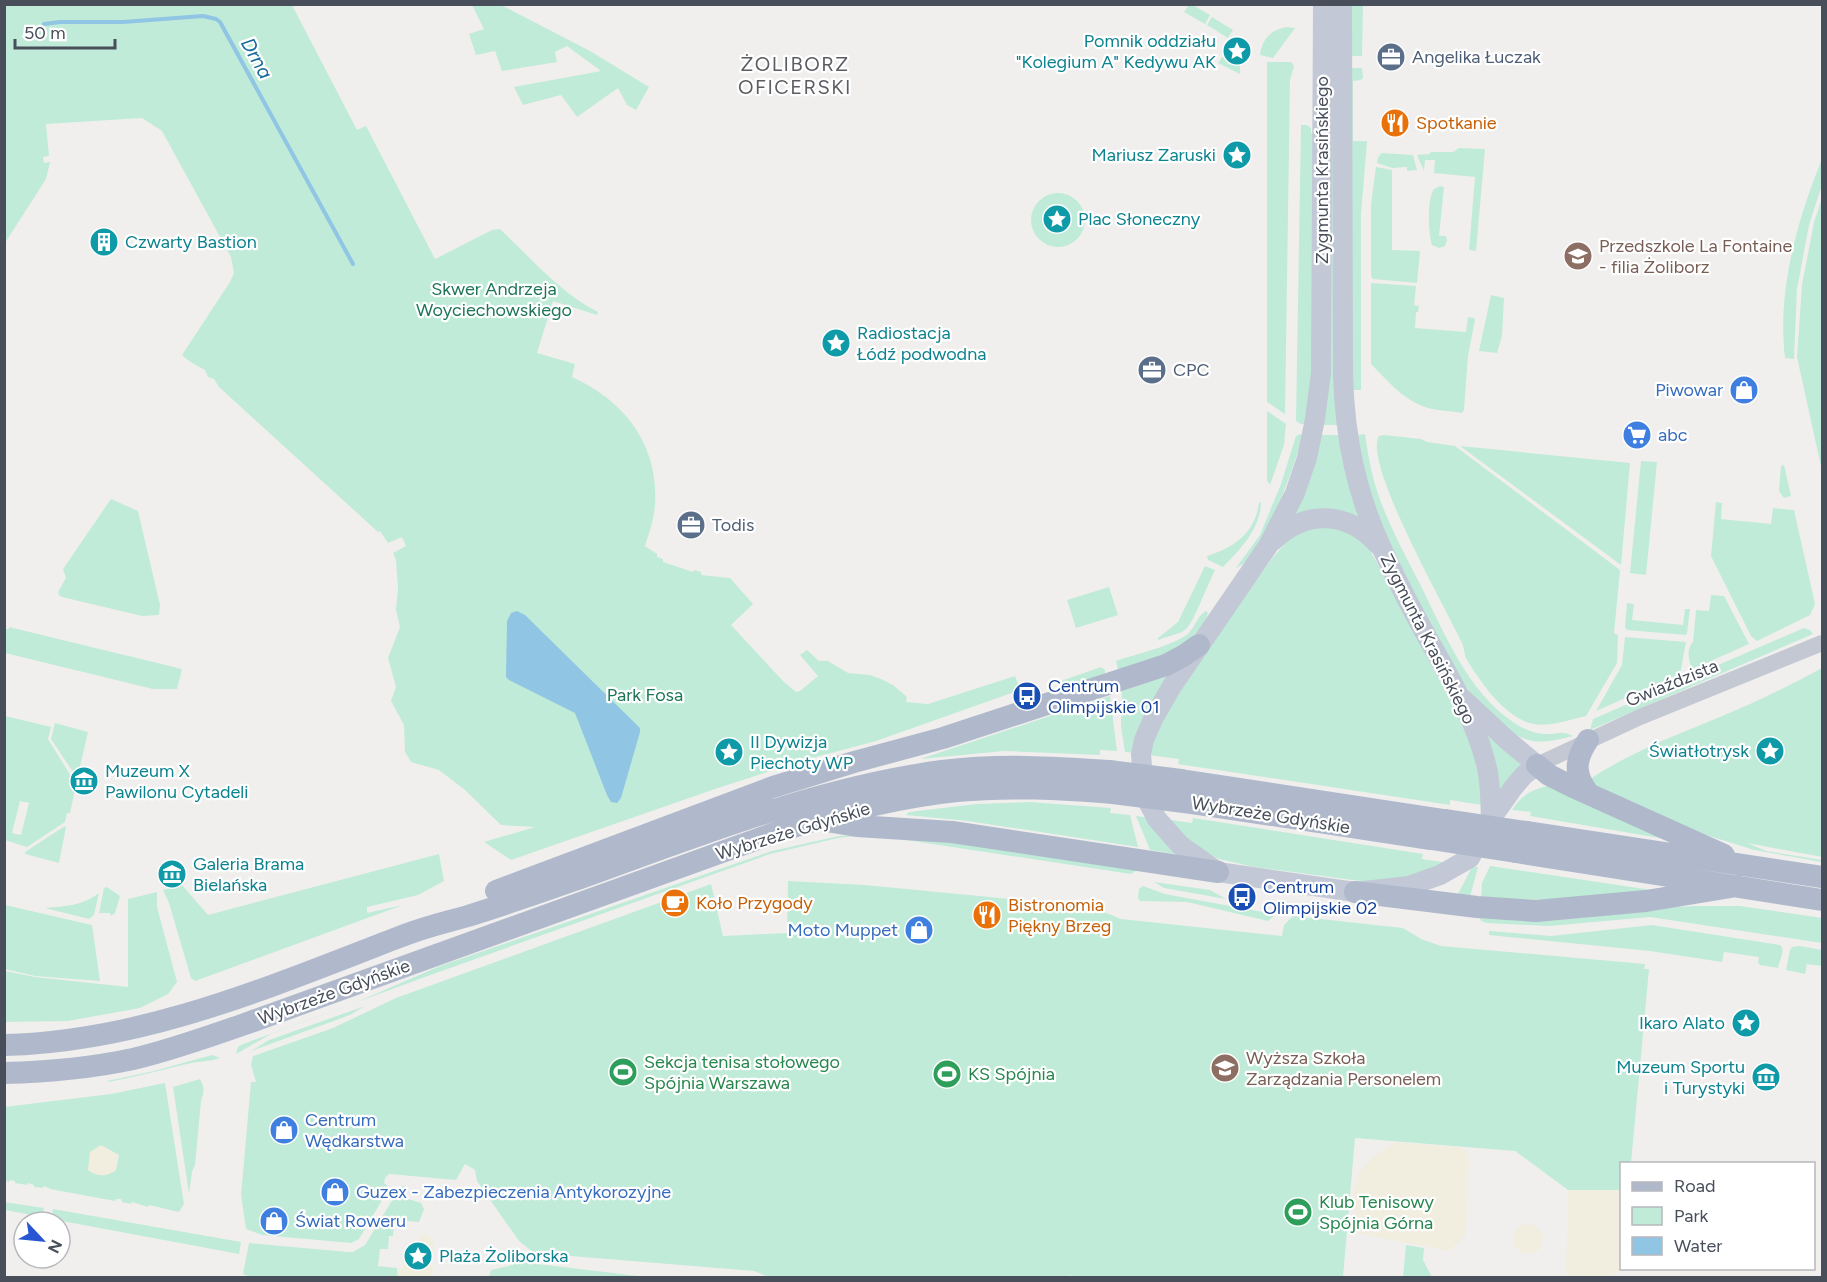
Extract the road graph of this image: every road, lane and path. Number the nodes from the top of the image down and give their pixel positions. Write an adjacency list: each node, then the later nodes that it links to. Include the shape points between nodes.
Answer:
1 (1333, 11): 2 (main road, Zygmunta Krasińskiego, via 1321,373 1306,458 1295,493); 3 (main road, Zygmunta Krasińskiego, via 1344,403 1352,465)
2 (1268, 546): 3 (main road, via 1302,522 1330,518 1347,522 1365,533); 5 (main road, Zygmunta Krasińskiego)
3 (1383, 552): 6 (main road, Zygmunta Krasińskiego)
4 (1822, 643): 7 (street, Gwiaździsta)
5 (1198, 645): 15 (main road, Zygmunta Krasińskiego, via 1153,719 1144,740 1141,764 1145,791 1157,819 1180,845); 20 (main road, via 1166,665 917,746 773,787 500,890 461,906)
6 (1462, 698): 8 (main road); 11 (main road, Zygmunta Krasińskiego, via 1486,761)
7 (1588, 740): 8 (street, Gwiaździsta); 10 (main road, via 1577,768)
8 (1538, 765): 10 (main road, via 1549,775); 11 (main road, via 1512,788)
9 (1111, 782): 12 (main road, Wybrzeże Gdyńskie, via 957,791); 13 (main road, Wybrzeże Gdyńskie, bridge, via 1192,803 1431,840); 13 (main road, Wybrzeże Gdyńskie, bridge, via 1181,780 1444,820); 20 (main road, Wybrzeże Gdyńskie, via 1054,768 989,768 943,771 868,784 765,813 468,916)
10 (1589, 794): 14 (main road)
11 (1491, 819): 18 (main road, Zygmunta Krasińskiego, via 1470,858 1440,875 1409,886)
12 (812, 821): 15 (main road, via 952,832); 22 (main road, Wybrzeże Gdyńskie, via 183,1045 110,1063)
13 (1521, 842): 14 (main road, Wybrzeże Gdyńskie); 17 (main road, Wybrzeże Gdyńskie)
14 (1750, 867): 16 (main road, Wybrzeże Gdyńskie)
15 (1218, 872): 18 (main road, Zygmunta Krasińskiego)
16 (1822, 877)
17 (1737, 886): 18 (main road, via 1646,901 1536,911); 19 (main road, Wybrzeże Gdyńskie)
18 (1355, 892)
19 (1822, 900)
20 (428, 926): 21 (main road, Wybrzeże Gdyńskie, via 170,1020 69,1041)
21 (4, 1045)
22 (4, 1073)

